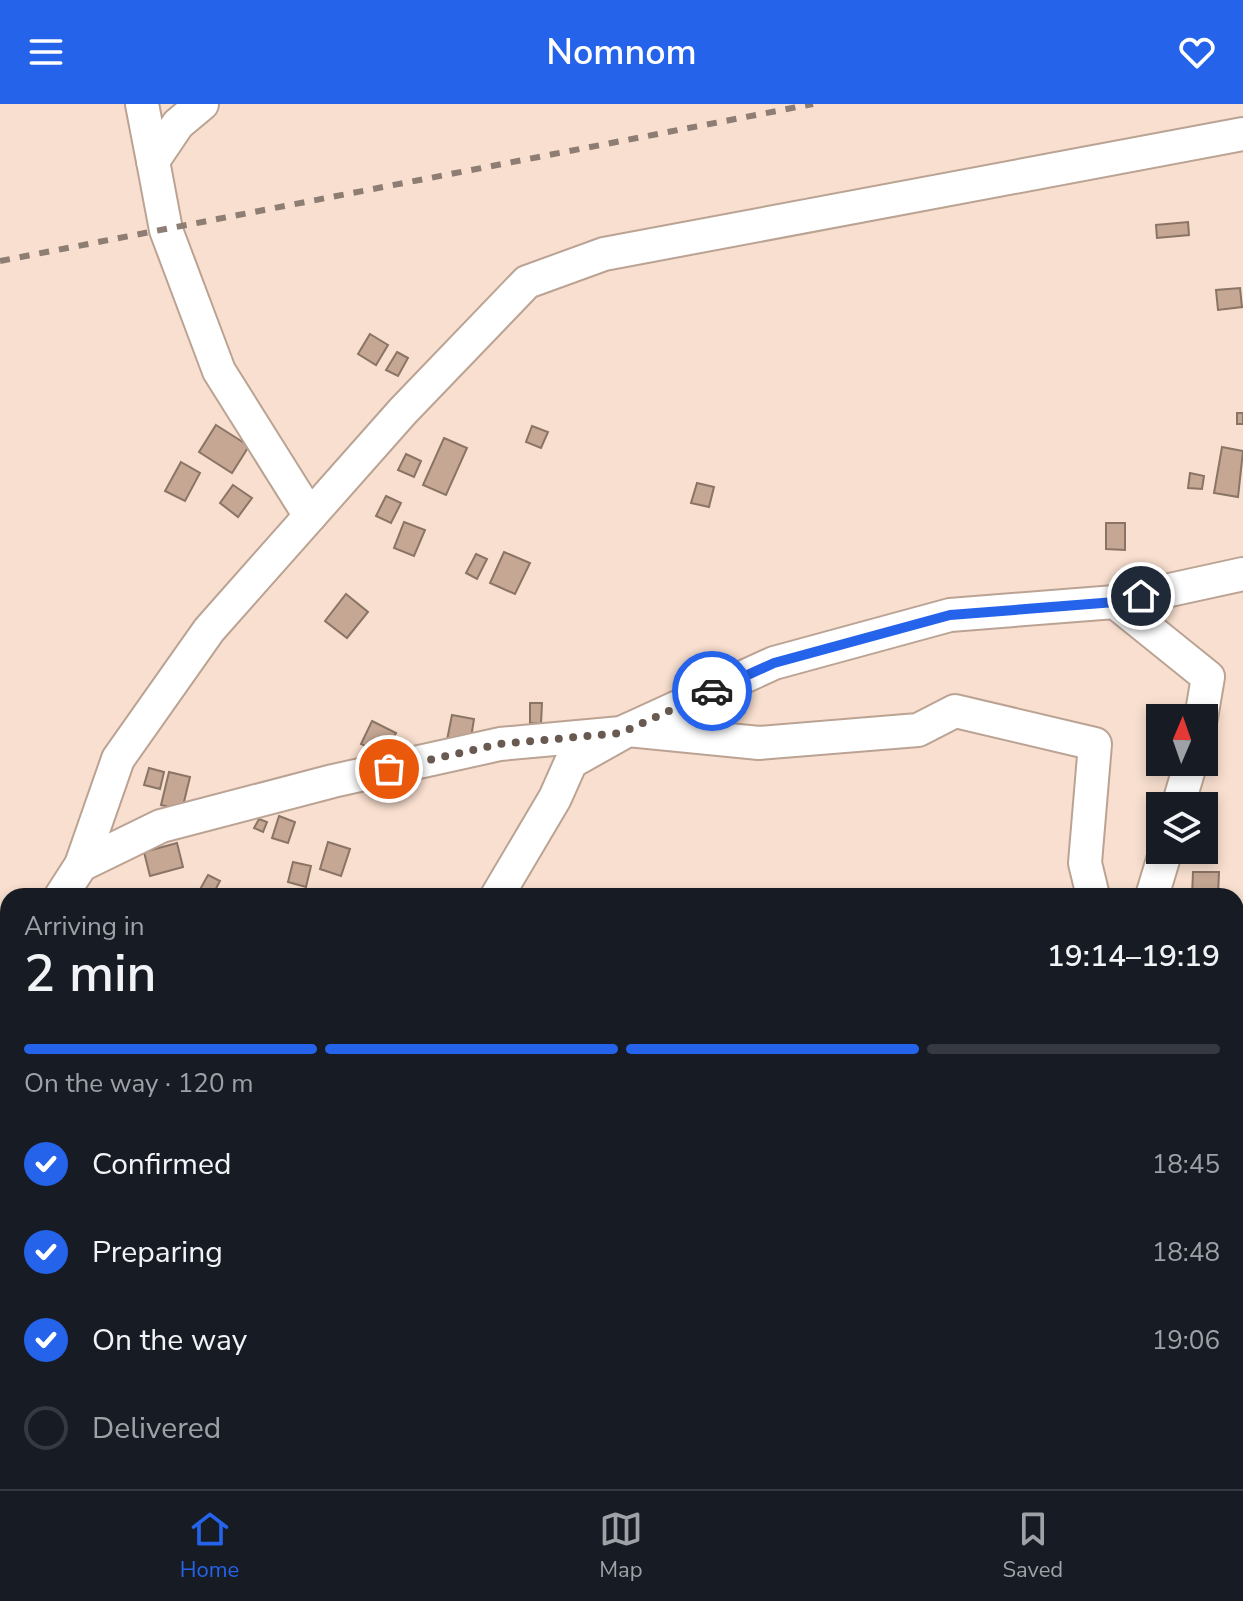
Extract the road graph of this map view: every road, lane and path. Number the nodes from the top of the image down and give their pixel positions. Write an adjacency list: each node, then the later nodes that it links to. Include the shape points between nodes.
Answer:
1 (142, 104): 4 (street)
2 (202, 104): 4 (street, via 178,124)
3 (1243, 134): 5 (street, via 604,254 527,282)
4 (153, 161): 5 (street, via 166,230 219,371)
5 (310, 516): 11 (street, via 209,630 118,759)
6 (1243, 574): 7 (street)
7 (1115, 602): 8 (street, via 1208,677); 9 (street, via 950,615 774,663)
8 (1203, 704)
9 (628, 730): 11 (street, via 500,744 333,781 161,826); 13 (street, via 571,762); 14 (street, via 759,743 918,730 955,711 1095,744 1085,863)
10 (1162, 864): 15 (street)
11 (81, 865): 12 (street)
12 (66, 888)
13 (502, 888)
14 (1091, 888)
15 (1154, 888)

